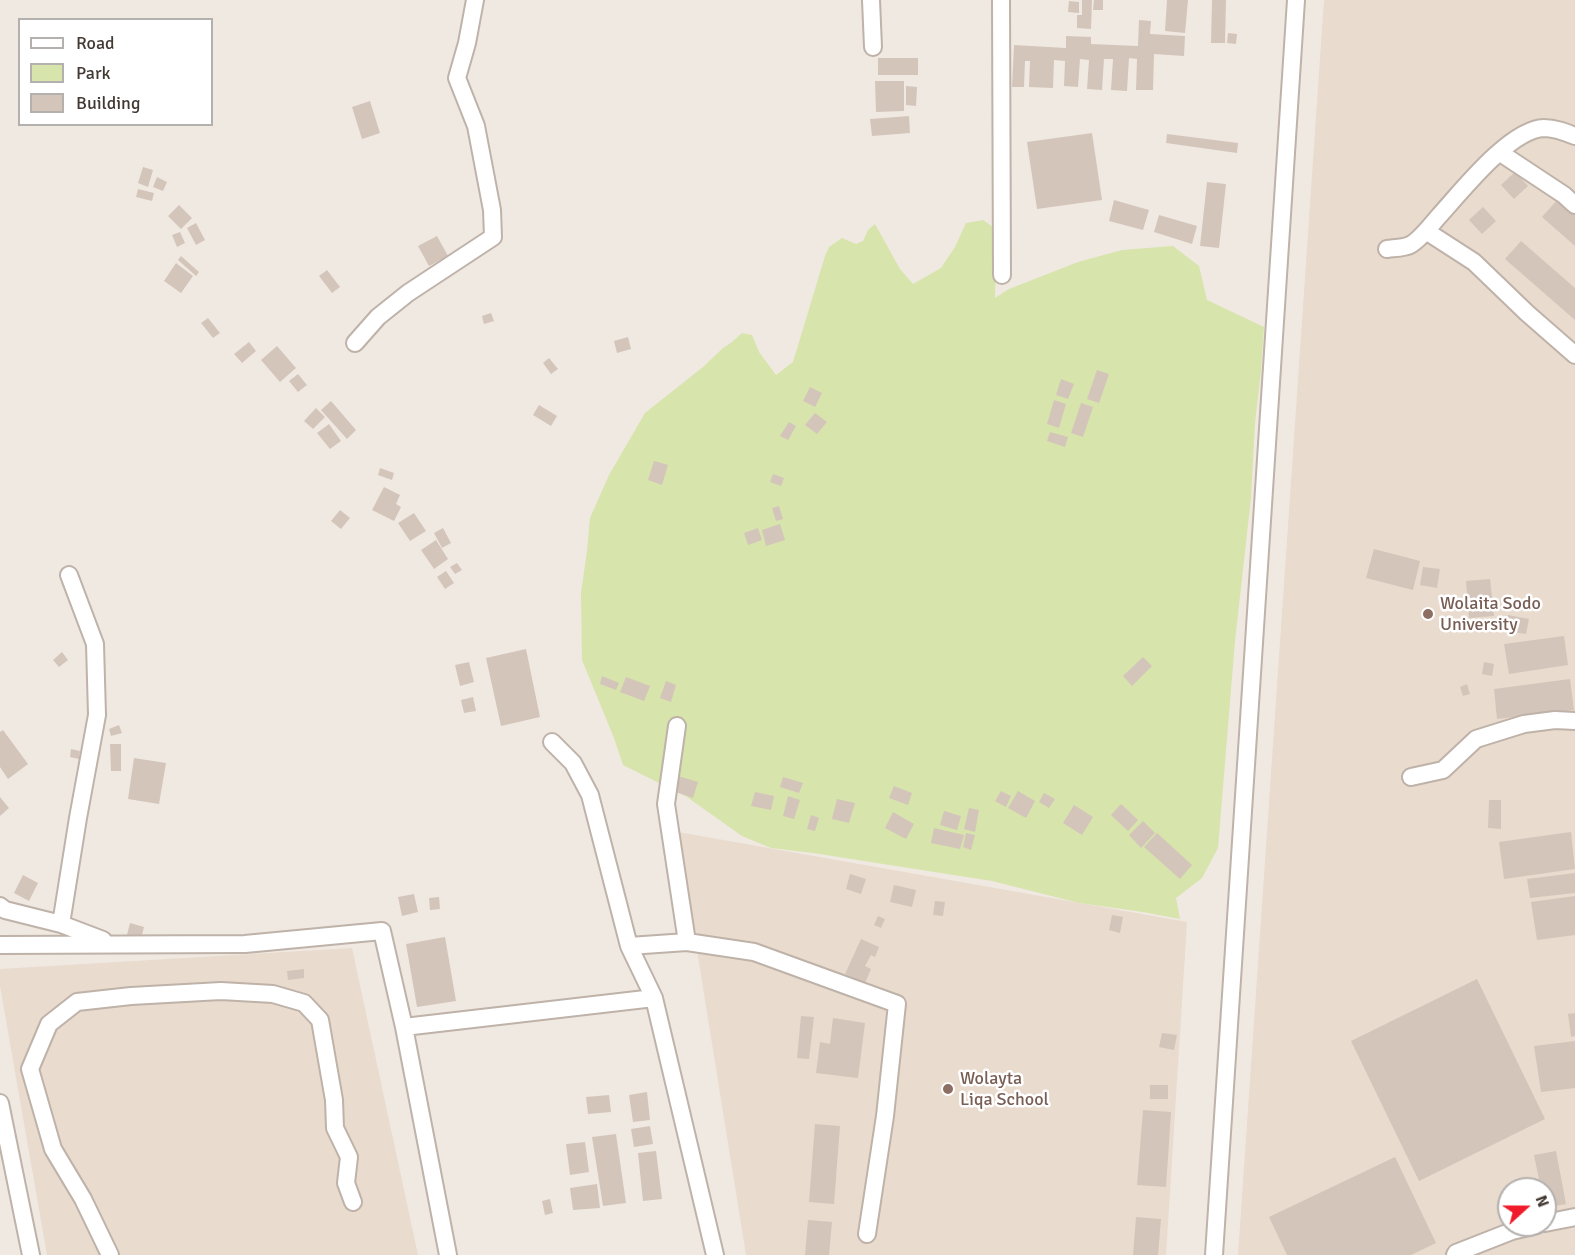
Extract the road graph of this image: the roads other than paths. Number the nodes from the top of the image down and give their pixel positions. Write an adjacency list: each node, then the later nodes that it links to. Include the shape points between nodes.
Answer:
1 (475, 0): 12 (street, via 457,78 476,126 494,237 408,293 378,317)
2 (871, 0): 5 (street)
3 (1001, 0): 11 (street)
4 (1296, 0): 37 (street)
5 (873, 47)
6 (1575, 136): 7 (street, via 1542,128 1528,132)
7 (1499, 152): 8 (street); 9 (street)
8 (1575, 205)
9 (1426, 231): 10 (street, via 1410,246); 13 (street, via 1474,262)
10 (1387, 249)
11 (1002, 276)
12 (355, 343)
13 (1575, 355)
14 (69, 575): 20 (street, via 95,644 97,715)
15 (1575, 721): 18 (street, via 1524,724 1476,739 1443,770)
16 (677, 726): 21 (street, via 666,804)
17 (552, 742): 24 (street, via 573,763 590,795)
18 (1411, 777)
19 (0, 906): 20 (street)
20 (62, 924): 22 (street)
21 (687, 942): 24 (street); 31 (street, via 754,952 897,1004)
22 (115, 944): 23 (street); 26 (street, via 245,944 382,931)
23 (0, 945)
24 (629, 946): 25 (street)
25 (654, 998): 26 (street); 36 (street)
26 (404, 1027): 35 (street)
27 (0, 1103): 33 (street)
28 (353, 1202): 34 (street, via 346,1183 349,1157 335,1128 320,1020 304,1003 273,994 221,992 77,1002 49,1024 30,1069 53,1149)
29 (1575, 1217): 30 (street)
30 (1557, 1221)
31 (867, 1234)
32 (1497, 1237): 38 (street)
33 (31, 1255)
34 (110, 1255)
35 (448, 1255)
36 (714, 1255)
37 (1214, 1255)
38 (1455, 1255)

